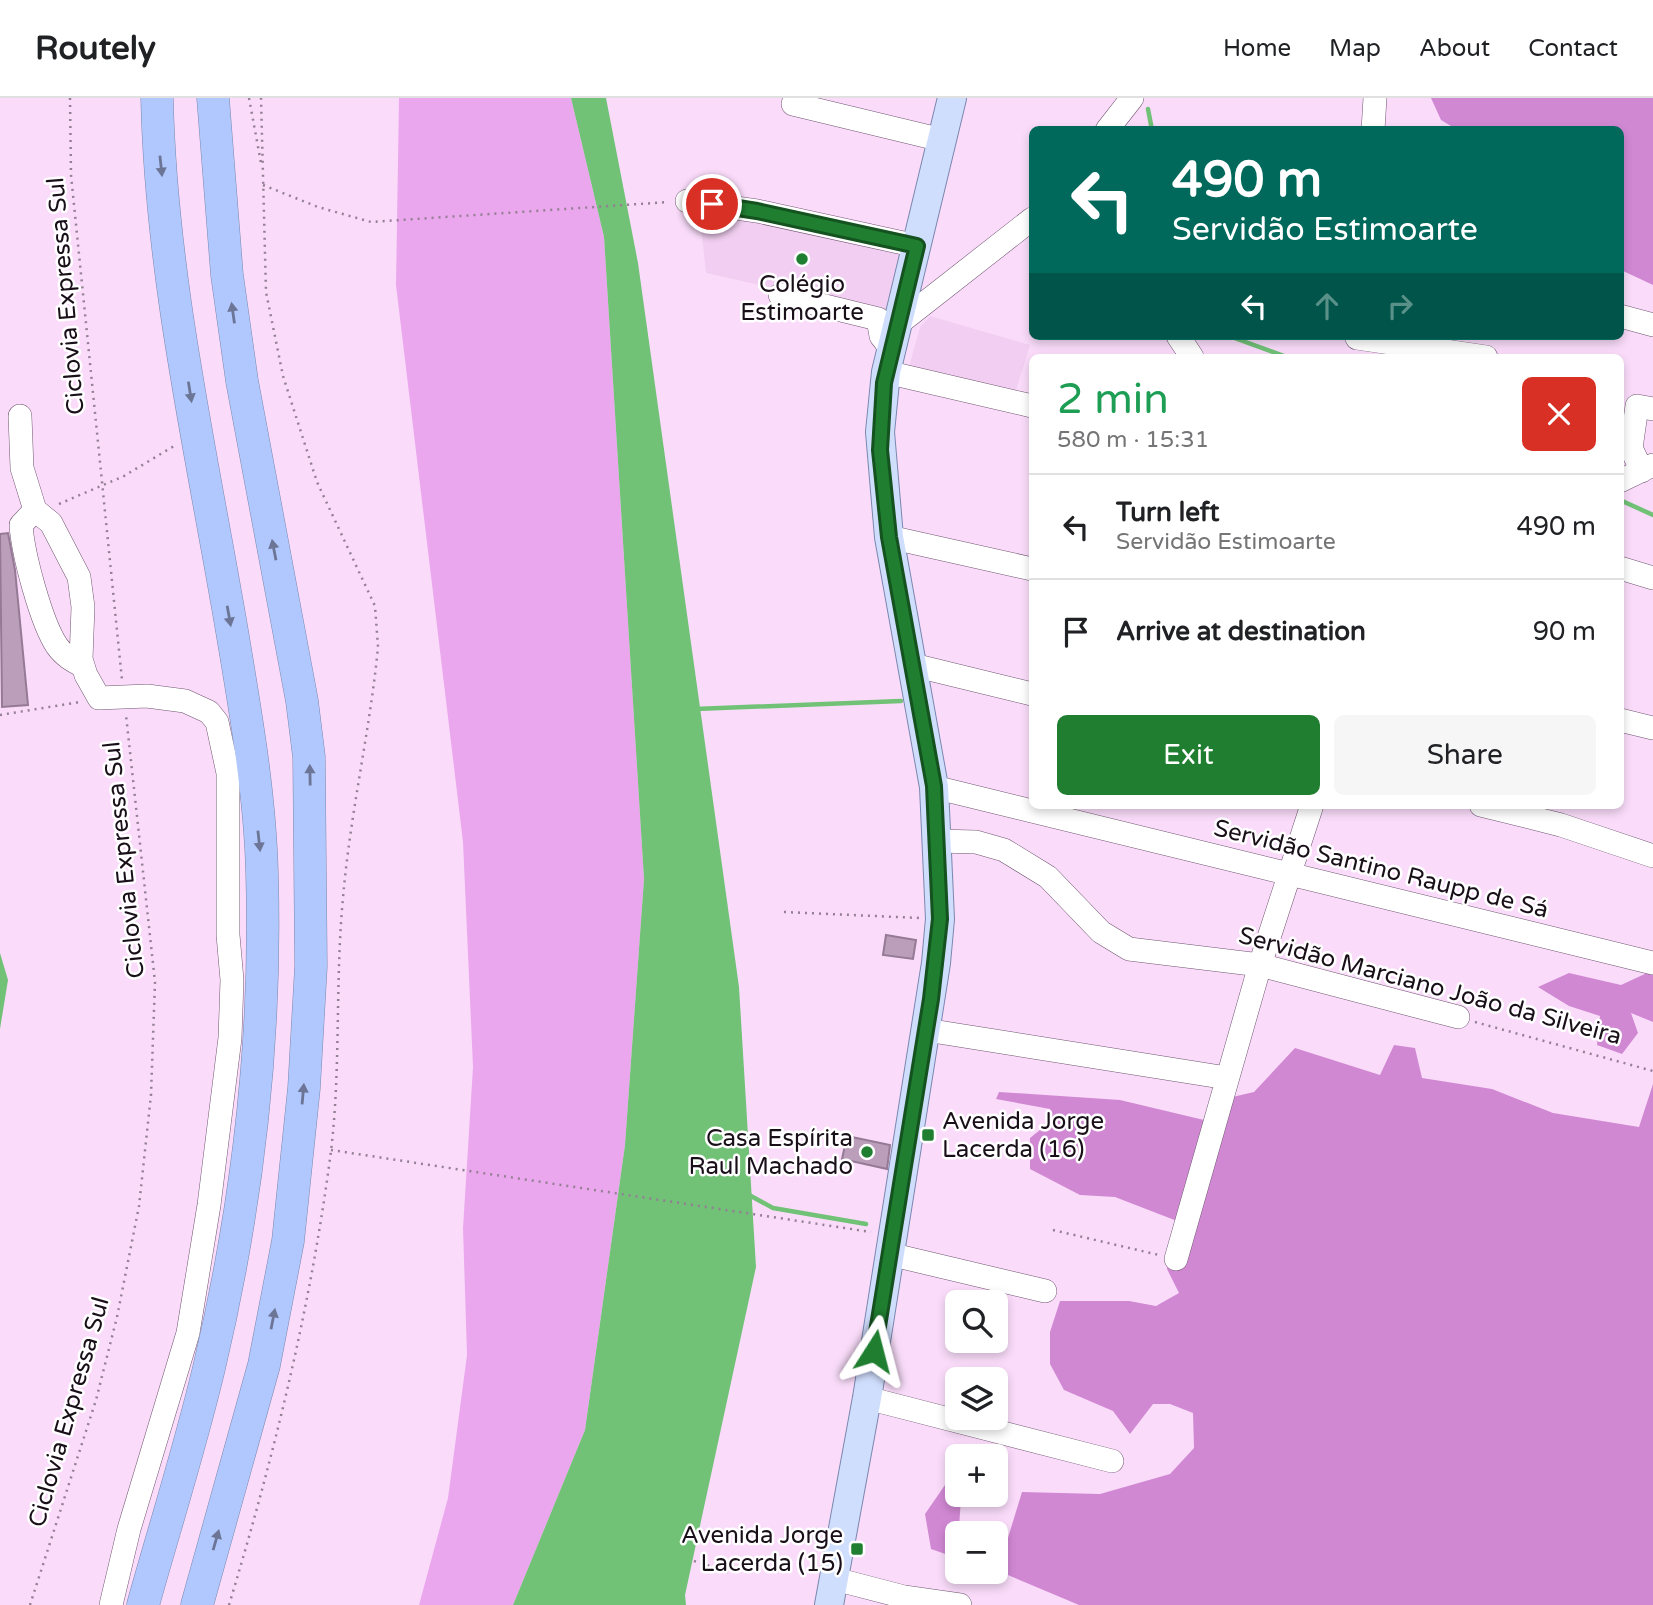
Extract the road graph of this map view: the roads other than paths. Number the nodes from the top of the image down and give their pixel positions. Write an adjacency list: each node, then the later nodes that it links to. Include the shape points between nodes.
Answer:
1 (157, 98): 52 (highway, one-way to 52, via 174,286 252,770 262,871 261,1006 236,1232 209,1368)
2 (213, 98): 53 (highway, one-way to 2, via 264,1365 288,1241 311,965 309,757 227,275)
3 (952, 98): 9 (main road)
4 (1132, 98): 7 (street)
5 (1375, 98): 8 (street)
6 (793, 104): 9 (street)
7 (1110, 126)
8 (1373, 126)
9 (942, 140): 12 (main road)
10 (687, 201): 12 (street, via 757,211)
11 (1027, 233): 17 (street)
12 (917, 246): 17 (main road)
13 (780, 295): 17 (street, via 878,319 881,336)
14 (1624, 317): 15 (street)
15 (1653, 325)
16 (1357, 344): 18 (street)
17 (892, 349): 19 (street); 25 (main road, via 880,432)
18 (1456, 354)
19 (1029, 405)
20 (1653, 409): 22 (street, via 1637,406 1631,448)
21 (20, 416): 24 (street, via 22,468)
22 (1648, 468): 23 (street)
23 (1624, 479)
24 (35, 510): 30 (street, via 51,523 79,577); 30 (street, via 21,525 34,586 56,645 67,658)
25 (889, 537): 26 (street); 29 (main road)
26 (1029, 568)
27 (1624, 569): 28 (street)
28 (1653, 578)
29 (913, 665): 31 (street); 34 (main road)
30 (83, 666): 51 (street, via 99,698 186,701 209,712 217,722 228,773 233,1012 209,1205 188,1333)
31 (1029, 693)
32 (1624, 721): 33 (street)
33 (1653, 728)
34 (934, 786): 37 (main road); 39 (street, Servidão Santino Raupp de Sá)
35 (1311, 809): 39 (street)
36 (1497, 809): 38 (street)
37 (937, 841): 41 (street, Servidão Marciano João da Silveira, via 976,842 1003,850 1048,877 1101,932 1129,949); 43 (main road, via 940,919)
38 (1653, 856)
39 (1289, 874): 40 (street, Servidão Santino Raupp de Sá); 41 (street)
40 (1653, 963)
41 (1260, 965): 42 (street, Servidão Marciano João da Silveira); 44 (street)
42 (1458, 1017)
43 (926, 1030): 44 (street); 45 (main road)
44 (1227, 1078): 46 (street)
45 (890, 1245): 47 (street); 48 (main road)
46 (1176, 1259)
47 (1045, 1291)
48 (866, 1398): 49 (street); 50 (main road)
49 (1111, 1461)
50 (832, 1592): 54 (street)
51 (111, 1605)
52 (143, 1605)
53 (197, 1605)
54 (960, 1605)

